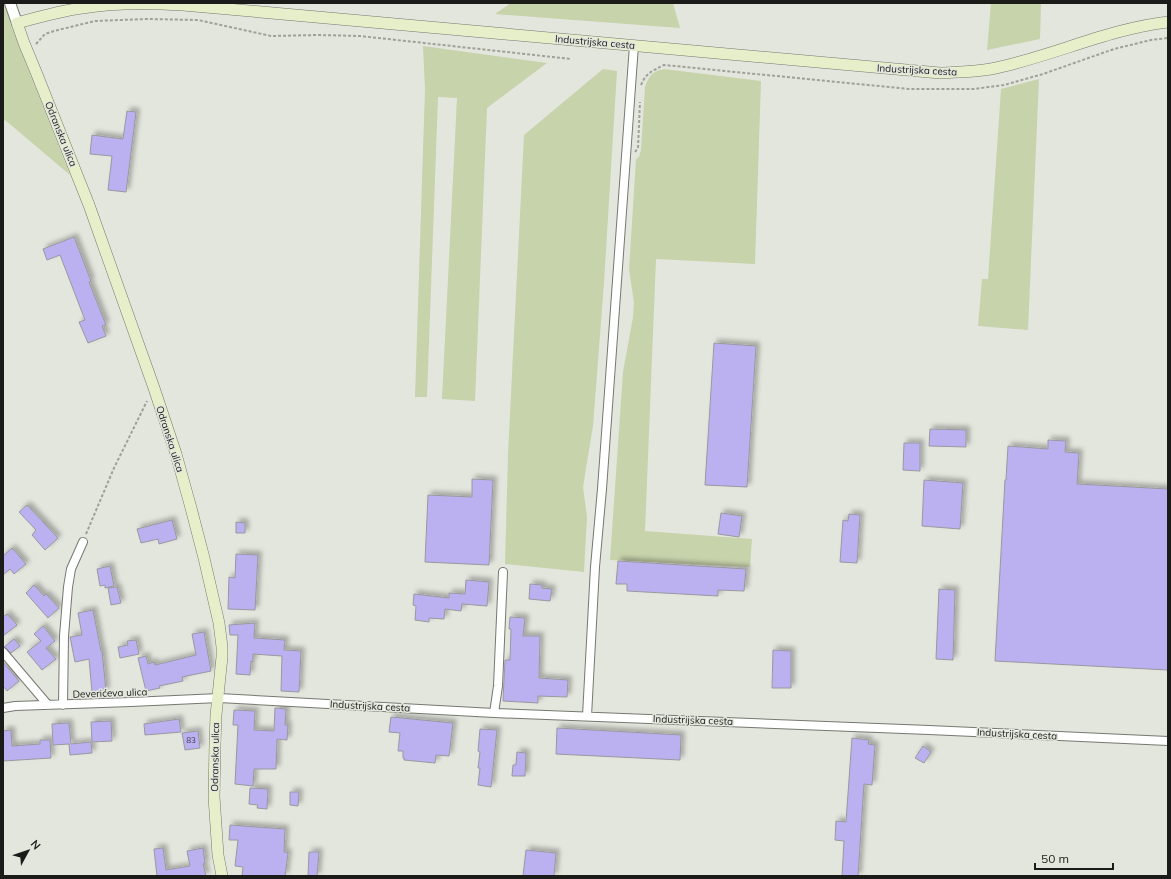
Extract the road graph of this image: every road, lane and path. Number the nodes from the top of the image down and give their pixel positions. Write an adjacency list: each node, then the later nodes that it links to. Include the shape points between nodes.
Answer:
1 (10, 3): 3 (street)
2 (1168, 22): 5 (main road, Industrijska cesta, via 1122,30 1005,66 957,72 920,72)
3 (17, 23): 5 (main road, Industrijska cesta, via 84,8 157,3); 6 (main road, Odranska ulica)
4 (1168, 38): 8 (path, via 1114,49 1010,83 974,89 908,89 664,65 651,71)
5 (634, 45): 10 (street)
6 (27, 50): 7 (path, via 44,34 54,31 96,21 147,19 198,20 271,36 360,36); 11 (main road, Odranska ulica, via 89,205)
7 (571, 59)
8 (641, 86)
9 (640, 101): 10 (path, via 638,148 636,152)
10 (626, 153): 20 (street)
11 (154, 388): 12 (path, via 114,468); 15 (main road, Odranska ulica, via 191,508 218,624 222,657)
12 (83, 542): 17 (street, via 68,587)
13 (503, 572): 19 (street, via 498,686)
14 (3, 652): 16 (street)
15 (219, 698): 17 (street, Deverićeva ulica); 19 (street, Industrijska cesta); 22 (main road, Odranska ulica, via 216,715 214,797)
16 (48, 705): 17 (street, Deverićeva ulica); 18 (street, Deverićeva ulica)
17 (63, 705)
18 (3, 708)
19 (494, 713): 20 (street, Industrijska cesta)
20 (587, 716): 21 (street, Industrijska cesta)
21 (1168, 741)
22 (222, 876)

